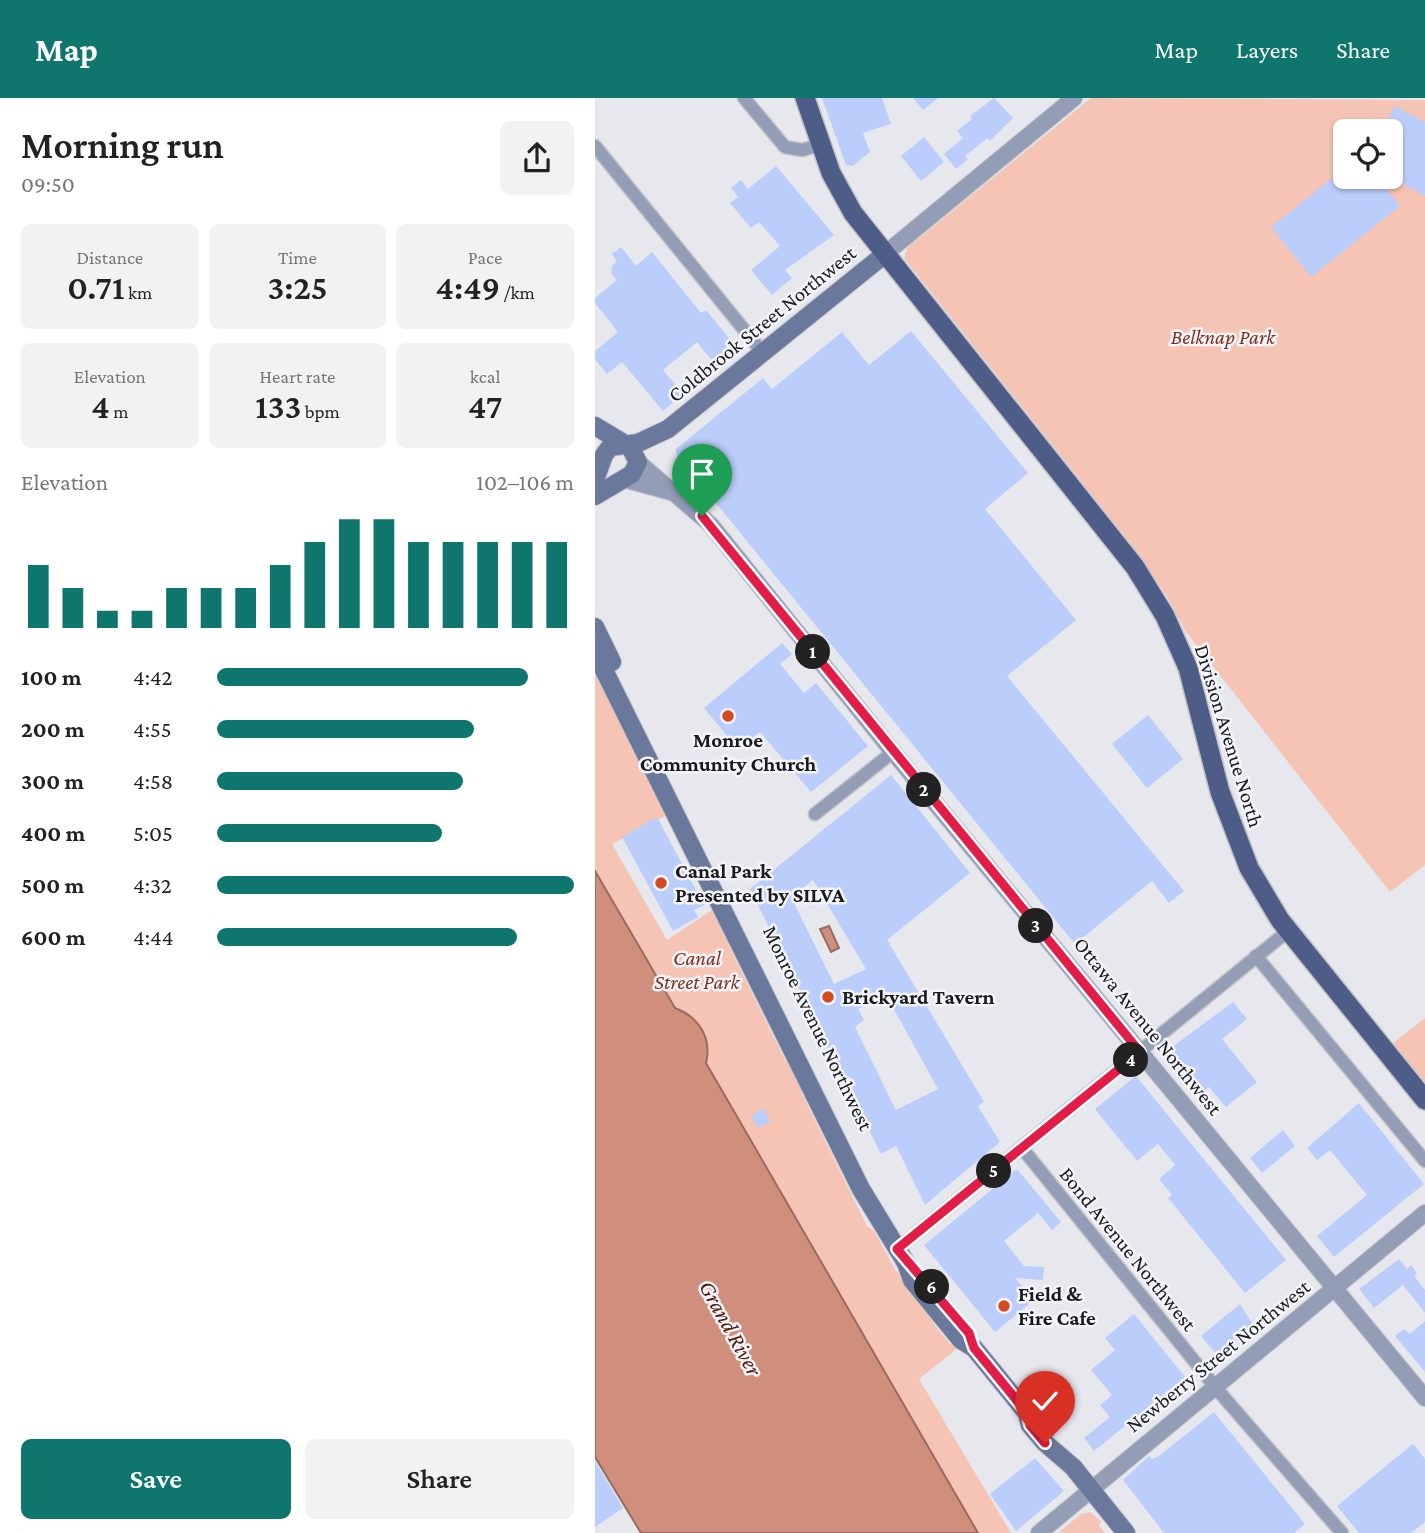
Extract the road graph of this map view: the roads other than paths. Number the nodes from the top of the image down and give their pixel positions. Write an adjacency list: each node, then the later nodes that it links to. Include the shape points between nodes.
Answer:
1 (744, 98): 4 (street, via 785,147 798,150)
2 (805, 98): 4 (main road, Division Avenue North)
3 (1074, 98): 6 (street)
4 (820, 145): 6 (main road, Division Avenue North, via 841,193)
5 (595, 146): 7 (street)
6 (885, 254): 7 (main road, Coldbrook Street Northwest); 22 (main road, Division Avenue North, via 1135,567 1157,601 1194,683 1231,828 1249,868)
7 (763, 353): 9 (main road, Coldbrook Street Northwest)
8 (595, 426): 11 (main road)
9 (669, 429): 11 (main road, Coldbrook Street Northwest); 13 (main road, Coldbrook Street Northwest)
10 (595, 443): 12 (main road)
11 (624, 444): 12 (main road, Coldbrook Street Northwest, via 610,447); 13 (main road)
12 (602, 460): 14 (main road, Ottawa Avenue Northwest, via 608,475); 15 (main road)
13 (638, 462): 14 (main road); 16 (street, Ottawa Avenue Northwest)
14 (623, 479): 16 (street, Ottawa Avenue Northwest); 17 (main road)
15 (595, 480)
16 (671, 492): 20 (street, Ottawa Avenue Northwest, via 711,525)
17 (595, 496)
18 (595, 627): 26 (main road, Monroe Avenue Northwest)
19 (595, 652): 26 (main road, Monroe Avenue Northwest)
20 (893, 752): 21 (street); 24 (street, Ottawa Avenue Northwest)
21 (815, 814)
22 (1288, 931): 23 (street); 25 (main road, Division Avenue North)
23 (1257, 956): 24 (street); 28 (street)
24 (1140, 1052): 27 (street); 31 (street, Ottawa Avenue Northwest)
25 (1425, 1100)
26 (840, 1136): 30 (main road, Monroe Avenue Northwest, via 864,1195)
27 (1022, 1148): 30 (street); 32 (street, Bond Avenue Northwest)
28 (1425, 1161)
29 (1425, 1213): 31 (street, Newberry Street Northwest)
30 (902, 1256): 34 (main road, Monroe Avenue Northwest, via 912,1280 961,1340 974,1348 1027,1413 1030,1425 1045,1443)
31 (1334, 1289): 32 (street, Newberry Street Northwest); 33 (street, Ottawa Avenue Northwest)
32 (1214, 1386): 34 (street, Newberry Street Northwest); 37 (street, Bond Avenue Northwest)
33 (1425, 1398)
34 (1091, 1489): 35 (street, Newberry Street Northwest); 36 (main road, Monroe Avenue Northwest)
35 (1039, 1533)
36 (1126, 1533)
37 (1342, 1533)

